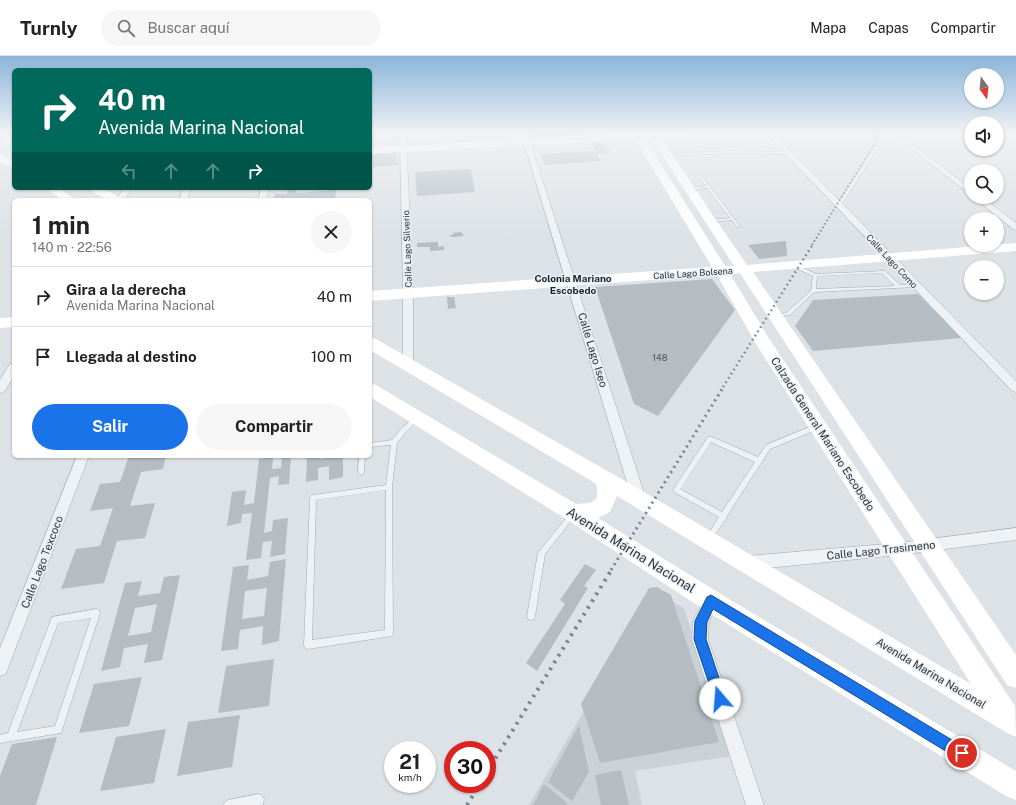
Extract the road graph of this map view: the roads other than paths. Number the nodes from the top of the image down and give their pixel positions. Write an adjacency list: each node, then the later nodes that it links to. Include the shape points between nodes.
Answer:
1 (405, 168): 33 (street, Calle Lago Silverio)
2 (535, 168): 29 (street, Calle Lago Iseo)
3 (657, 168): 27 (main road, Calzada General Mariano Escobedo)
4 (681, 168): 10 (main road)
5 (803, 168): 18 (street, Calle Lago Como)
6 (863, 168): 18 (lane)
7 (939, 168): 12 (street)
8 (12, 171): 9 (main road)
9 (0, 172)
10 (695, 182): 11 (lane); 11 (lane); 20 (main road)
11 (709, 187): 19 (lane)
12 (964, 188)
13 (54, 190): 15 (main road)
14 (97, 190): 16 (main road)
15 (67, 198)
16 (111, 198)
17 (986, 204): 22 (street)
18 (839, 205): 24 (street, Calle Lago Como)
19 (732, 219): 20 (lane); 21 (lane)
20 (710, 221): 26 (main road)
21 (738, 226)
22 (1016, 227)
23 (1016, 247): 24 (main road, Calle Lago Bolsena)
24 (890, 257): 25 (main road, Calle Lago Bolsena); 31 (street, Calle Lago Como)
25 (791, 265): 26 (main road, Calle Lago Bolsena); 28 (lane, via 799,266)
26 (744, 269): 27 (main road, Calle Lago Bolsena); 35 (main road)
27 (721, 271): 29 (main road, Calle Lago Bolsena); 45 (main road, Calzada General Mariano Escobedo)
28 (815, 275): 30 (lane, via 883,272); 32 (lane)
29 (571, 282): 33 (main road, Calle Lago Bolsena); 54 (street, Calle Lago Iseo)
30 (898, 286): 31 (lane); 32 (lane)
31 (916, 286): 42 (street, Calle Lago Como)
32 (813, 292): 35 (lane, via 788,314)
33 (408, 293): 34 (main road, Calle Lago Bolsena); 39 (street, Calle Lago Silverio)
34 (372, 296)
35 (776, 316): 60 (main road)
36 (12, 322): 37 (main road)
37 (0, 323)
38 (372, 344): 39 (main road, Avenida Marina Nacional)
39 (408, 365): 52 (main road, Avenida Marina Nacional)
40 (12, 369): 41 (street)
41 (0, 388)
42 (1016, 388)
43 (372, 390): 44 (main road, Avenida Marina Nacional)
44 (418, 418): 46 (lane, via 403,430); 55 (main road, Avenida Marina Nacional)
45 (818, 427): 50 (lane, via 768,447); 61 (main road, Calzada General Mariano Escobedo)
46 (394, 442): 47 (lane); 53 (lane)
47 (372, 445)
48 (82, 458): 65 (street, Calle Lago Texcoco)
49 (362, 458): 51 (lane)
50 (760, 461): 56 (lane); 56 (lane, via 710,439 676,490)
51 (361, 472)
52 (602, 478): 54 (main road, Avenida Marina Nacional); 55 (main road, via 608,493 604,505 591,513)
53 (388, 488): 53 (lane, via 389,633 308,645 314,498)
54 (636, 497): 57 (main road, via 616,499 606,506 603,518); 59 (main road, Avenida Marina Nacional)
55 (573, 513): 57 (main road, Avenida Marina Nacional); 64 (lane, via 542,553)
56 (724, 517): 59 (lane)
57 (604, 533): 63 (main road, Avenida Marina Nacional)
58 (1016, 534): 60 (street, Calle Lago Trasimeno)
59 (708, 539): 62 (main road, Avenida Marina Nacional)
60 (928, 545): 61 (street, Calle Lago Trasimeno); 67 (main road)
61 (898, 549): 62 (street, Calle Lago Trasimeno); 68 (main road, Calzada General Mariano Escobedo)
62 (745, 563): 68 (main road, Avenida Marina Nacional)
63 (711, 601): 71 (main road, Avenida Marina Nacional); 74 (street, via 701,621 700,639)
64 (531, 616)
65 (4, 648): 66 (street, Calle Lago Texcoco)
66 (0, 668)
67 (1016, 676)
68 (1014, 725)
69 (11, 737): 69 (lane, via 58,730 96,613 55,620); 70 (lane)
70 (0, 739)
71 (1016, 786)
72 (228, 805): 73 (lane, via 259,799)
73 (258, 805)
74 (755, 805)

